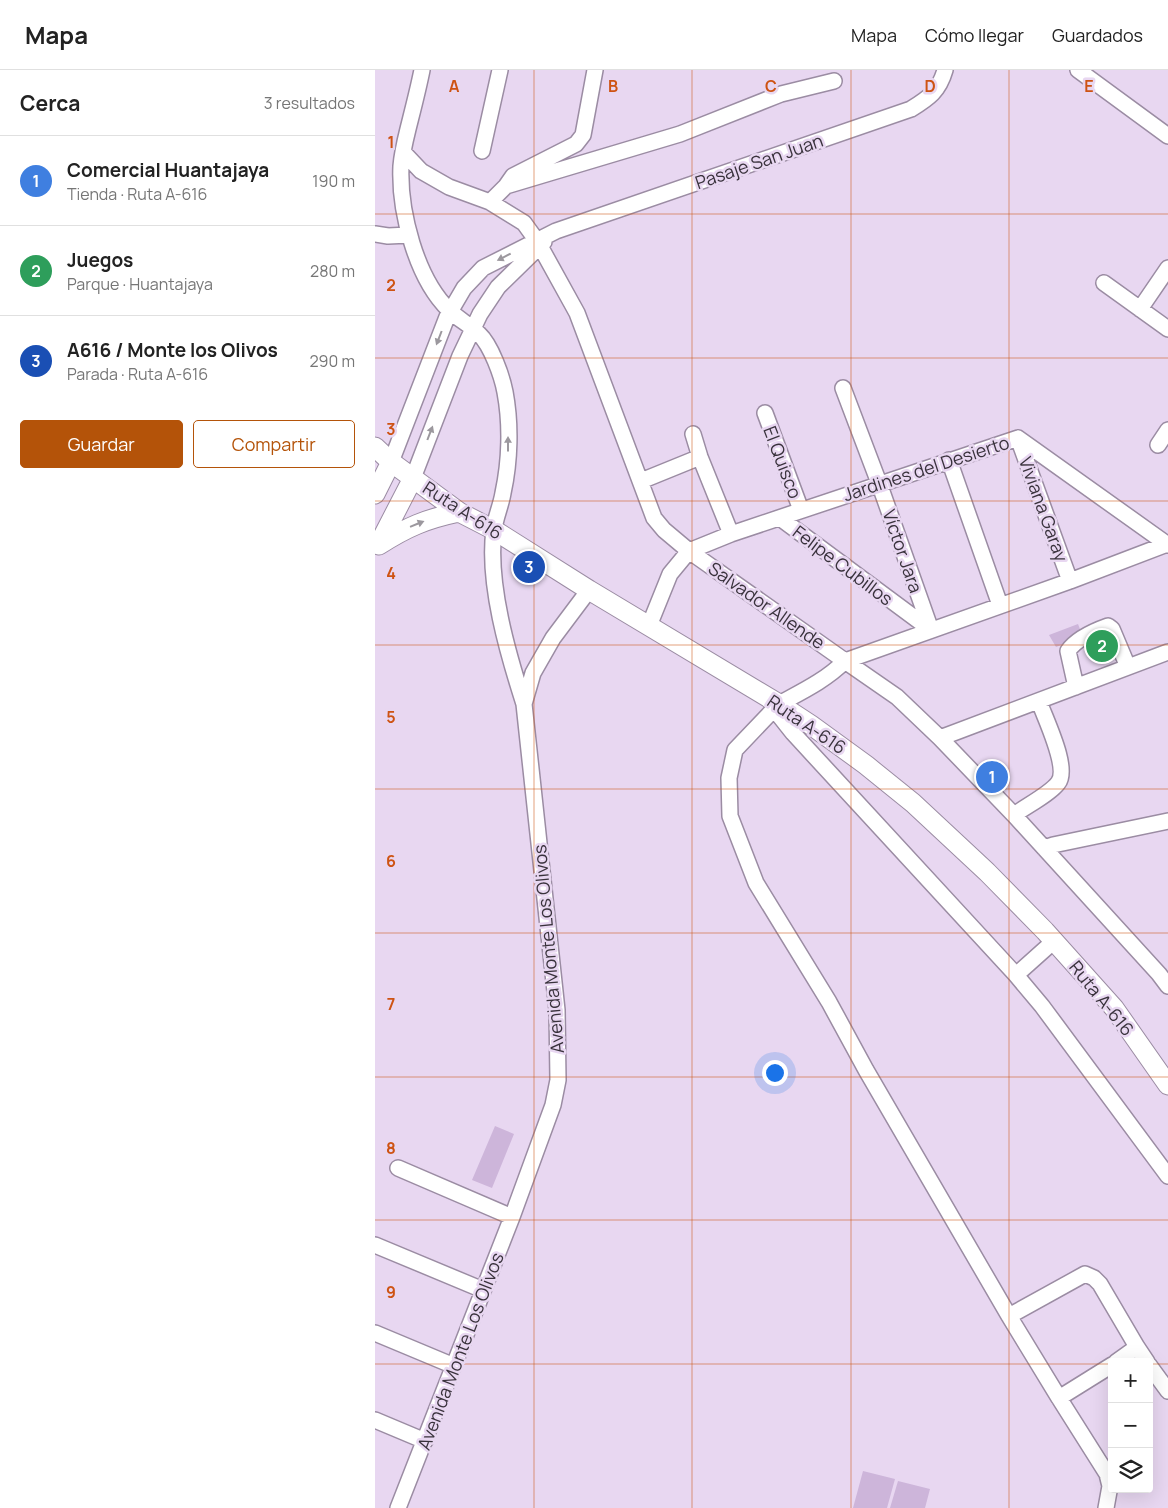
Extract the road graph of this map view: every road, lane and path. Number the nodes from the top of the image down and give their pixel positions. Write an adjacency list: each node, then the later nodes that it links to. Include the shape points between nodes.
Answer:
1 (422, 70): 9 (street)
2 (500, 70): 8 (street)
3 (595, 70): 10 (street, via 583,135 576,144 513,176)
4 (945, 70): 14 (street, Pasaje San Juan, via 930,98 911,109 556,231)
5 (1078, 70): 7 (street)
6 (834, 81): 10 (street, via 781,94 680,134)
7 (1168, 136)
8 (481, 151)
9 (403, 152): 11 (street, Salvador Allende, via 421,171 449,188); 13 (street, via 403,195)
10 (506, 186): 11 (street)
11 (490, 202): 14 (street, Salvador Allende, via 524,223)
12 (375, 234): 13 (street)
13 (409, 235): 18 (street, via 427,279)
14 (538, 243): 18 (street, Pasaje San Juan, one-way to 18, via 483,268 464,288); 19 (street, Pasaje San Juan, via 498,287); 32 (street, Salvador Allende, via 577,313)
15 (1168, 268): 17 (street)
16 (1104, 283): 17 (street)
17 (1140, 309): 20 (street)
18 (450, 311): 19 (street); 30 (street, Pasaje San Juan, one-way to 30)
19 (473, 328): 31 (street, Pasaje San Juan, one-way to 19); 38 (street, one-way to 19, via 508,450 505,390 488,345)
20 (1168, 329)
21 (843, 388): 33 (street, Víctor Jara)
22 (765, 413): 35 (street, El Quisco)
23 (1168, 430): 26 (street)
24 (693, 434): 28 (street)
25 (1018, 438): 29 (street, Jardines del Desierto); 40 (street, Jardines del Desierto); 43 (street, Viviana Garay)
26 (1158, 445)
27 (375, 447): 30 (main road, Ruta A-616)
28 (700, 457): 32 (street); 39 (street)
29 (949, 460): 33 (street, Jardines del Desierto); 45 (street)
30 (391, 462): 31 (main road, Ruta A-616); 34 (main road)
31 (413, 478): 36 (main road, Ruta A-616); 41 (main road)
32 (641, 481): 42 (street, Salvador Allende, via 654,518)
33 (879, 483): 35 (street, Jardines del Desierto); 47 (street, Víctor Jara)
34 (375, 494)
35 (801, 510): 37 (street, Jardines del Desierto)
36 (459, 512): 38 (main road, Ruta A-616); 41 (main road, one-way to 36, via 403,529)
37 (780, 518): 39 (street, Jardines del Desierto); 47 (street, Felipe Cubillos)
38 (494, 530): 44 (main road, Ruta A-616); 53 (street, via 493,571 511,666)
39 (731, 534): 42 (street, Jardines del Desierto)
40 (1167, 544): 43 (street)
41 (377, 548)
42 (689, 551): 46 (street, via 670,574); 49 (street, Salvador Allende)
43 (1070, 581): 45 (street)
44 (589, 590): 46 (main road, Ruta A-616); 53 (street, Avenida Monte Los Olivos, via 533,673)
45 (1000, 605): 47 (street)
46 (649, 626): 54 (main road, Ruta A-616)
47 (931, 630): 49 (street)
48 (1168, 652): 50 (street)
49 (845, 661): 54 (street, via 820,682); 55 (street, via 897,697)
50 (1129, 667): 51 (street); 51 (street, via 1113,629 1110,626 1103,628 1077,642 1068,651)
51 (1076, 687): 52 (street)
52 (1039, 701): 55 (street); 56 (street, via 1062,763 1060,781)
53 (524, 704): 65 (street, Avenida Monte Los Olivos, via 557,1010 558,1080 553,1104)
54 (776, 707): 59 (main road, Ruta A-616, via 811,725 913,803); 60 (street, via 793,733); 68 (street, via 735,750 729,778 730,816 756,883 829,1002)
55 (940, 738): 56 (street)
56 (1014, 815): 58 (street)
57 (1168, 821): 58 (street)
58 (1044, 848): 61 (street)
59 (1054, 941): 60 (street); 62 (main road, Ruta A-616, via 1114,1008)
60 (1016, 975): 64 (street)
61 (1165, 976)
62 (1166, 1080)
63 (397, 1168): 65 (street)
64 (1168, 1176)
65 (512, 1217): 67 (street, Avenida Monte Los Olivos)
66 (375, 1245): 67 (street)
67 (483, 1290): 73 (street, Avenida Monte Los Olivos)
68 (1009, 1316): 70 (street, via 1085,1274 1100,1284); 77 (street)
69 (375, 1333): 73 (street)
70 (1137, 1348): 71 (street); 72 (street)
71 (1122, 1358)
72 (1144, 1358)
73 (453, 1366): 79 (street, Avenida Monte Los Olivos)
74 (1108, 1367): 77 (street)
75 (1153, 1370): 76 (street)
76 (1168, 1391)
77 (1059, 1398): 81 (street, via 1107,1474 1110,1486)
78 (375, 1420): 79 (street)
79 (425, 1441): 80 (street, Avenida Monte Los Olivos)
80 (399, 1508)
81 (1106, 1508)

